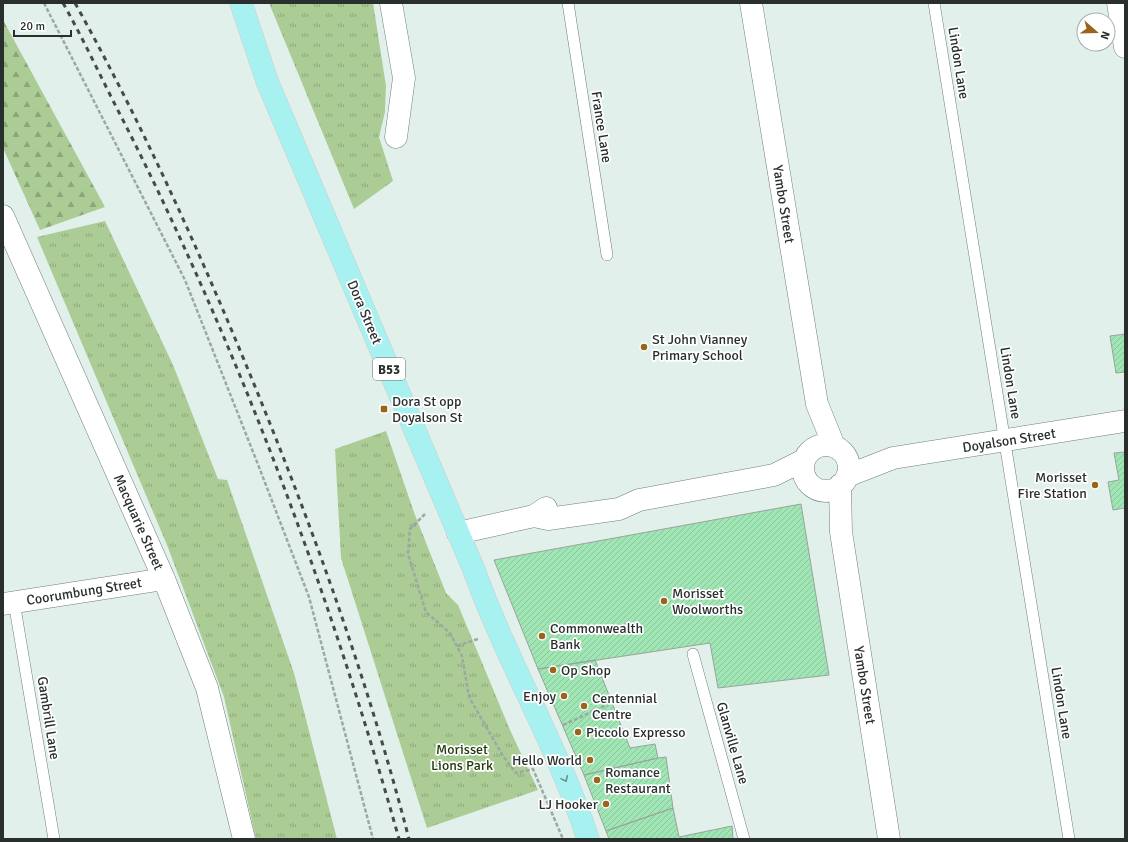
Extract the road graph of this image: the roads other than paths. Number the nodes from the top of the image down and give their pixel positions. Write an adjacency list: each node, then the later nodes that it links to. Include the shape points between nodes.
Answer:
1 (241, 3): 21 (main road, Dora Street / B53, via 267,81)
2 (391, 3): 8 (street, via 404,78)
3 (568, 3): 10 (lane, France Lane)
4 (751, 3): 11 (street, Yambo Street)
5 (934, 3): 13 (lane, Lindon Lane)
6 (1118, 3): 7 (street)
7 (1125, 47)
8 (396, 137)
9 (3, 216): 22 (street, Macquarie Street)
10 (607, 255)
11 (817, 404): 14 (street, Yambo Street); 15 (street, Yambo Street)
12 (1125, 421): 13 (street, Doyalson Street)
13 (1005, 440): 16 (street, Doyalson Street); 32 (lane, Lindon Lane)
14 (839, 450): 15 (street, Doyalson Street, via 822,445); 16 (street, Doyalson Street); 18 (street, via 848,464)
15 (808, 455): 17 (street, Doyalson Street); 19 (street, via 803,472)
16 (893, 458): 18 (street, Doyalson Street)
17 (774, 475): 19 (street, Doyalson Street); 21 (street, Doyalson Street, via 639,500 618,496 547,506 534,516)
18 (844, 481): 19 (street, Doyalson Street, via 830,490); 20 (street, Yambo Street)
19 (813, 486): 20 (street, Yambo Street)
20 (841, 532): 31 (street, Yambo Street)
21 (458, 533): 24 (main road, Dora Street / B53)
22 (164, 579): 23 (street, Coorumbung Street); 27 (street, Macquarie Street, via 206,688)
23 (9, 603): 26 (lane, Gambrill Lane)
24 (502, 642): 28 (main road, Dora Street / B53, via 529,728); 29 (main road, Dora Street / B53, one-way to 29, via 580,812)
25 (693, 654): 30 (lane, Glanville Lane)
26 (54, 839)
27 (244, 839)
28 (576, 839)
29 (588, 839)
30 (744, 839)
31 (889, 839)
32 (1069, 839)

